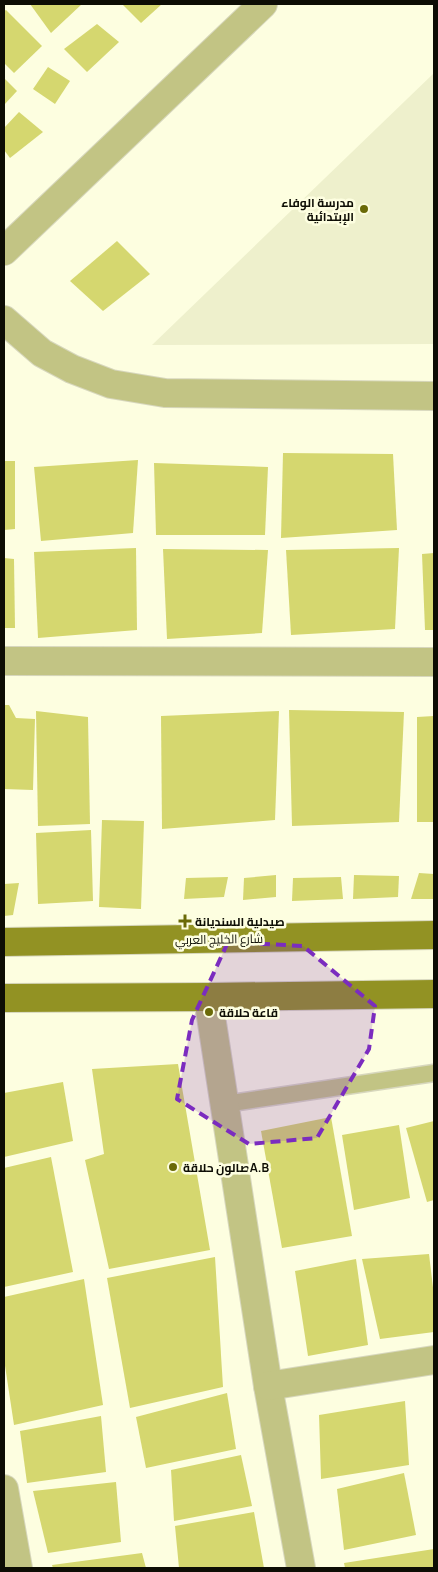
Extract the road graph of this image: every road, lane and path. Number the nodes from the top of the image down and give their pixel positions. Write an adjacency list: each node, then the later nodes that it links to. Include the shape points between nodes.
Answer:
1 (262, 4): 2 (street)
2 (4, 251)
3 (4, 320): 4 (street, via 42,353 111,384 165,393)
4 (434, 396)
5 (4, 661): 6 (street)
6 (434, 662)
7 (434, 935): 8 (main road, شارع الخليج العربي)
8 (4, 942)
9 (434, 994): 10 (main road)
10 (208, 997): 11 (main road); 13 (street)
11 (4, 998)
12 (434, 1073): 13 (lane)
13 (225, 1104): 15 (street)
14 (434, 1360): 15 (street)
15 (268, 1386): 18 (street)
16 (4, 1489): 17 (street)
17 (13, 1566)
18 (301, 1568)

